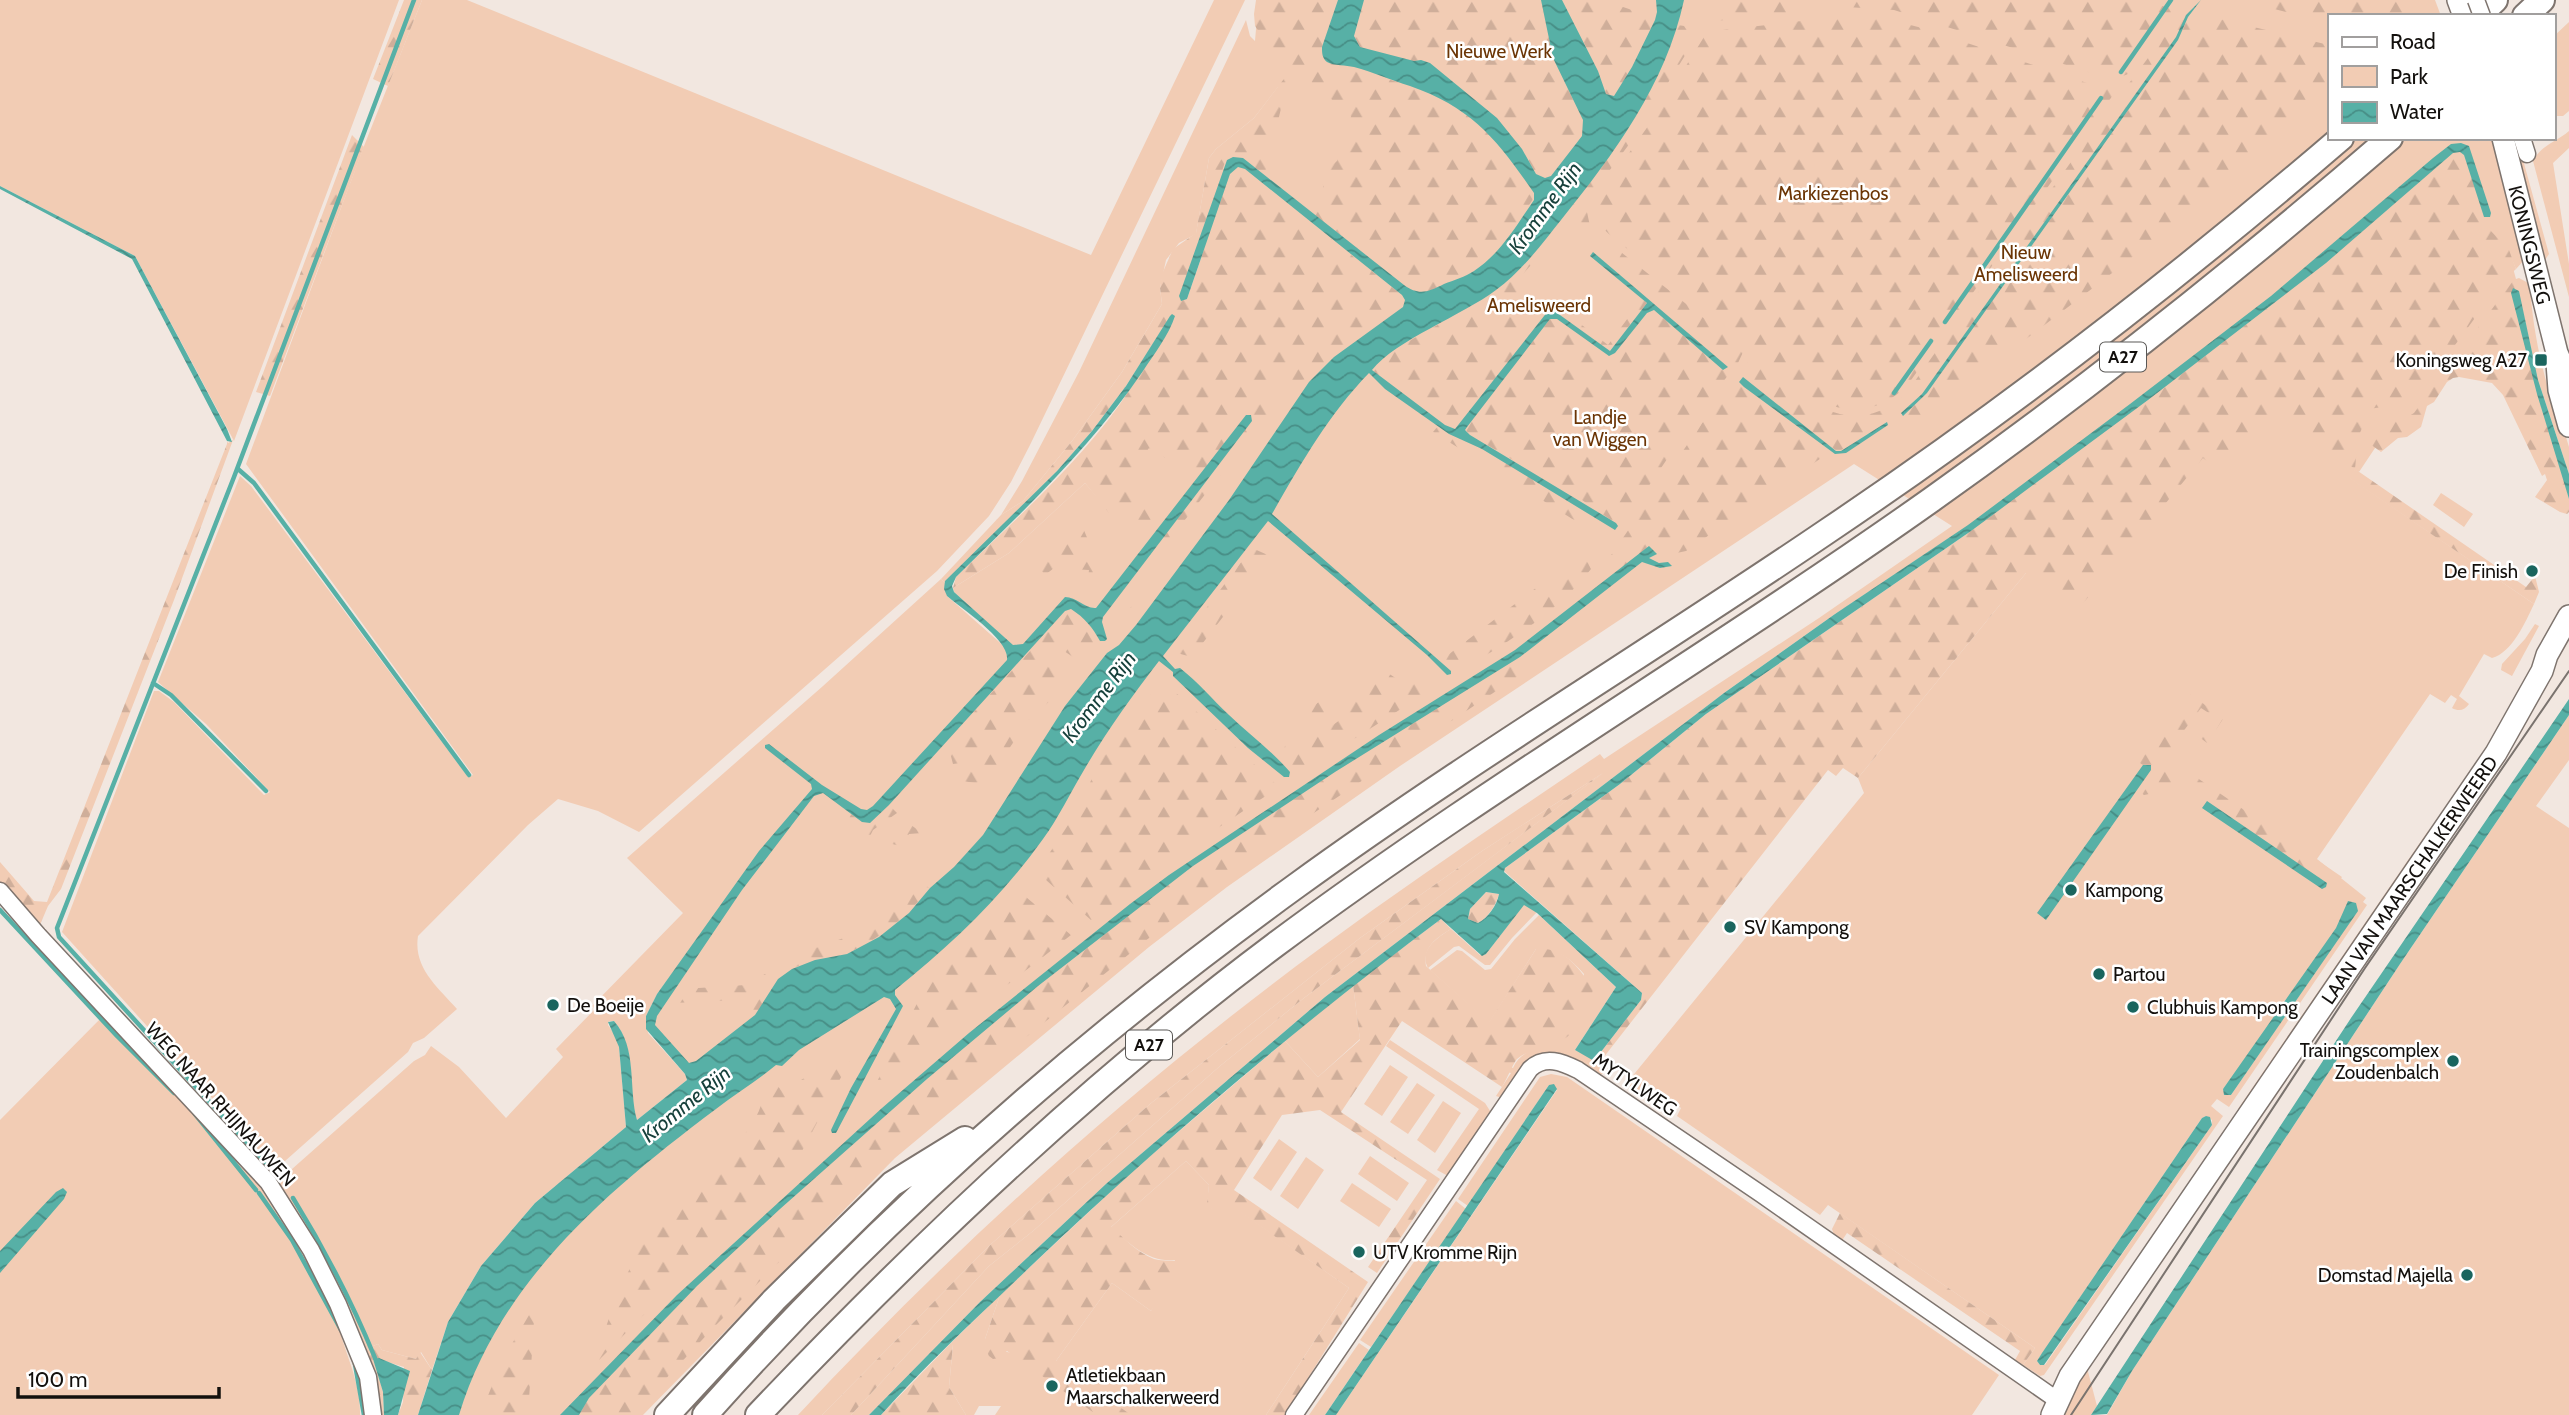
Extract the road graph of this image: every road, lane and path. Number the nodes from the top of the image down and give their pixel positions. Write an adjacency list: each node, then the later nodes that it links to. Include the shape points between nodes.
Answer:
1 (2495, 0): 3 (highway)
2 (2542, 0): 4 (highway)
3 (2482, 14)
4 (2527, 14)
5 (2339, 140): 15 (highway, A27, via 2171,280 1996,413 1825,533 1296,885 1172,978)
6 (2387, 140): 20 (highway, A27, via 2124,357 1983,461 1844,559 1484,797 1271,948 1146,1048 972,1199)
7 (2504, 140): 8 (main road, KONINGSWEG)
8 (2557, 353): 9 (main road, KONINGSWEG); 10 (main road, KONINGSWEG, via 2557,378)
9 (2569, 381)
10 (2569, 426)
11 (2569, 616): 13 (main road, LAAN VAN MAARSCHALKERWEERD)
12 (2569, 642): 13 (main road, LAAN VAN MAARSCHALKERWEERD, via 2557,661)
13 (2542, 671): 16 (main road, LAAN VAN MAARSCHALKERWEERD, via 2496,753 2085,1353)
14 (0, 891): 17 (street, WEG NAAR RHIJNAUWEN, via 268,1182 338,1304 365,1368)
15 (1019, 1105): 18 (highway, A27, via 892,1184 774,1300); 19 (highway, A27, via 876,1238)
16 (2051, 1410): 21 (street, MYTYLWEG, via 1791,1214 1578,1070 1544,1061 1530,1069)
17 (373, 1415)
18 (667, 1415)
19 (705, 1415)
20 (758, 1415)
21 (1294, 1415)

